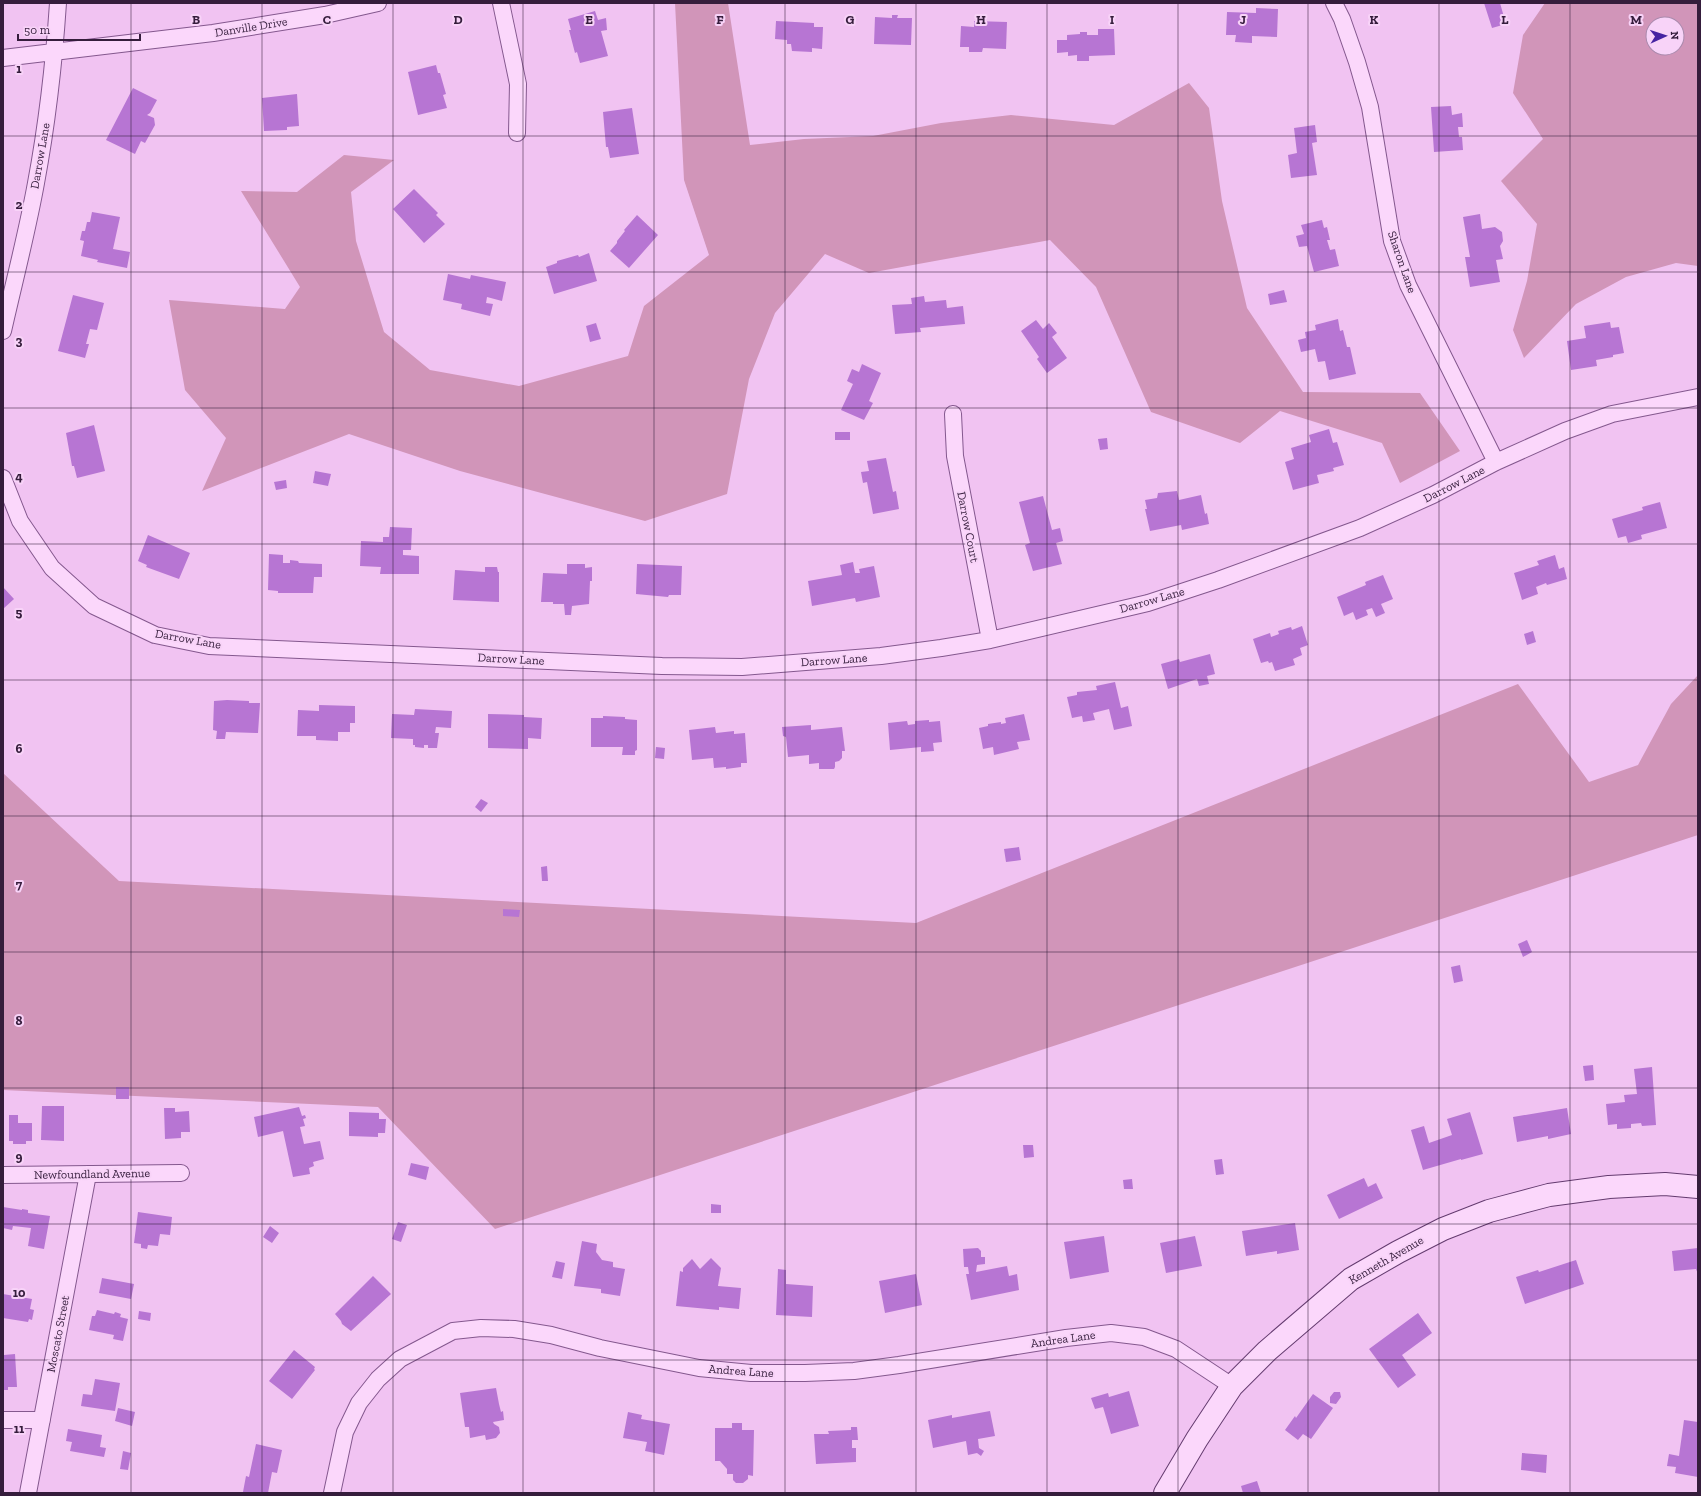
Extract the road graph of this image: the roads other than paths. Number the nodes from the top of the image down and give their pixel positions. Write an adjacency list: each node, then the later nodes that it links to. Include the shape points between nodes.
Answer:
1 (58, 3): 5 (street, Darrow Lane)
2 (378, 3): 5 (street, Danville Drive, via 326,15 213,33)
3 (501, 3): 7 (street, via 518,84)
4 (1334, 3): 11 (street, Sharon Lane, via 1357,62 1370,107 1395,248 1408,285)
5 (55, 51): 6 (street, Danville Drive); 8 (street, Darrow Lane, via 36,183)
6 (3, 58)
7 (516, 133)
8 (3, 331)
9 (1698, 397): 11 (street, Darrow Lane, via 1612,414 1564,431)
10 (953, 414): 13 (street, Darrow Court, via 955,456)
11 (1496, 462): 13 (street, Darrow Lane, via 1433,496 1360,528 1218,580 1148,603)
12 (3, 478): 13 (street, Darrow Lane, via 20,521 52,568 94,606 155,635 209,646 662,666 742,667 881,656)
13 (990, 640)
14 (181, 1173): 15 (street, Newfoundland Avenue)
15 (88, 1174): 16 (street, Newfoundland Avenue); 20 (street, Moscato Street)
16 (3, 1176)
17 (1698, 1186): 18 (street, Kenneth Avenue, via 1665,1184 1609,1187 1549,1195 1489,1211 1443,1229 1351,1279 1285,1335)
18 (1232, 1386): 22 (street, Andrea Lane, via 1176,1350 1144,1337 1111,1332 854,1371 751,1373 699,1368 514,1329 481,1328 454,1331 400,1359 378,1379 359,1403 345,1432); 23 (street, Kenneth Avenue)
19 (3, 1420): 20 (street)
20 (42, 1420): 21 (street, Moscato Street)
21 (28, 1493)
22 (332, 1493)
23 (1165, 1493)

